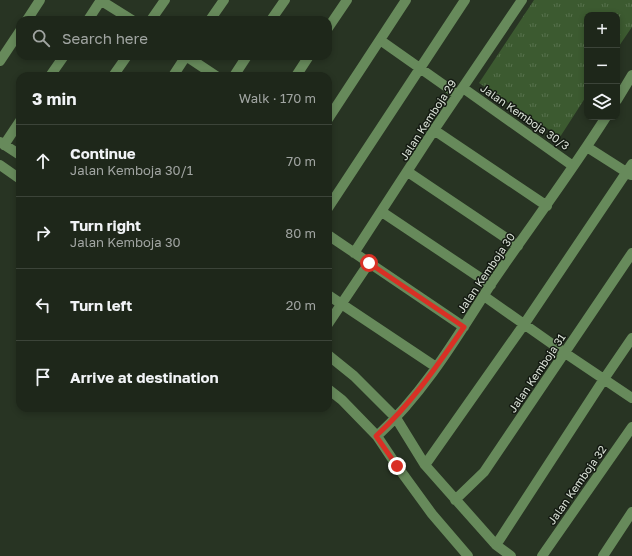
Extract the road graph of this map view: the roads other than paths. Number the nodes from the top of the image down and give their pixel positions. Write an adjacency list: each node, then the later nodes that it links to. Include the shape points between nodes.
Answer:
1 (40, 0): 10 (street)
2 (100, 0): 11 (street); 12 (street)
3 (165, 0): 13 (street)
4 (224, 0): 14 (street)
5 (285, 0): 15 (street)
6 (346, 0): 16 (street)
7 (406, 0): 18 (street)
8 (465, 0): 26 (street)
9 (522, 0): 34 (street, Jalan Kemboja 29)
10 (30, 16)
11 (90, 16)
12 (126, 16)
13 (154, 16)
14 (213, 16)
15 (274, 16)
16 (332, 22)
17 (16, 37): 25 (street)
18 (380, 40): 26 (street, Jalan Kemboja 30/3); 36 (street)
19 (61, 60): 27 (street)
20 (124, 60): 28 (street)
21 (183, 60): 29 (street)
22 (192, 60): 30 (street)
23 (244, 60): 31 (street)
24 (306, 60): 32 (street)
25 (0, 61)
26 (420, 68): 34 (street, Jalan Kemboja 30/3); 48 (street)
27 (53, 72)
28 (116, 72)
29 (176, 72)
30 (210, 72)
31 (237, 72)
32 (299, 72)
33 (632, 75): 35 (street)
34 (460, 91): 39 (street, Jalan Kemboja 29); 44 (street, Jalan Kemboja 30/3)
35 (620, 95)
36 (332, 113)
37 (604, 120): 41 (street, Jalan Kemboja 30)
38 (16, 126): 40 (street)
39 (434, 130): 46 (street, Jalan Kemboja 29); 49 (street)
40 (2, 144): 42 (street)
41 (587, 148): 44 (street, Jalan Kemboja 30); 45 (street)
42 (16, 153)
43 (0, 165): 47 (street)
44 (573, 166): 49 (street, Jalan Kemboja 30)
45 (630, 171): 61 (street)
46 (408, 172): 50 (street, Jalan Kemboja 29); 52 (street)
47 (16, 176)
48 (332, 202)
49 (547, 206): 52 (street, Jalan Kemboja 30)
50 (382, 212): 53 (street, Jalan Kemboja 29); 56 (street)
51 (332, 238): 53 (street)
52 (518, 246): 56 (street, Jalan Kemboja 30)
53 (354, 253): 55 (street)
54 (632, 253): 64 (street, Jalan Kemboja 31)
55 (369, 263): 59 (street); 62 (street)
56 (491, 285): 57 (street, Jalan Kemboja 30)
57 (484, 296): 61 (street); 62 (street, Jalan Kemboja 30)
58 (332, 298): 59 (street)
59 (341, 304): 60 (street); 66 (street)
60 (332, 318)
61 (525, 323): 64 (street); 73 (street)
62 (464, 327): 66 (street, Jalan Kemboja 30)
63 (632, 338): 67 (street)
64 (565, 353): 67 (street); 74 (street, Jalan Kemboja 31, via 484,472)
65 (332, 358): 70 (street, via 354,376)
66 (436, 366): 70 (street, Jalan Kemboja 30)
67 (604, 379): 69 (street); 76 (street)
68 (332, 392): 72 (street)
69 (632, 398)
70 (396, 418): 72 (street, Jalan Kemboja 30); 73 (street)
71 (632, 427): 79 (street, Jalan Kemboja 32)
72 (376, 436): 77 (street, via 432,514)
73 (425, 465): 74 (street)
74 (455, 500): 76 (street)
75 (632, 512): 80 (street)
76 (496, 545): 78 (street)
77 (468, 556)
78 (511, 556)
79 (542, 556)
80 (603, 556)

